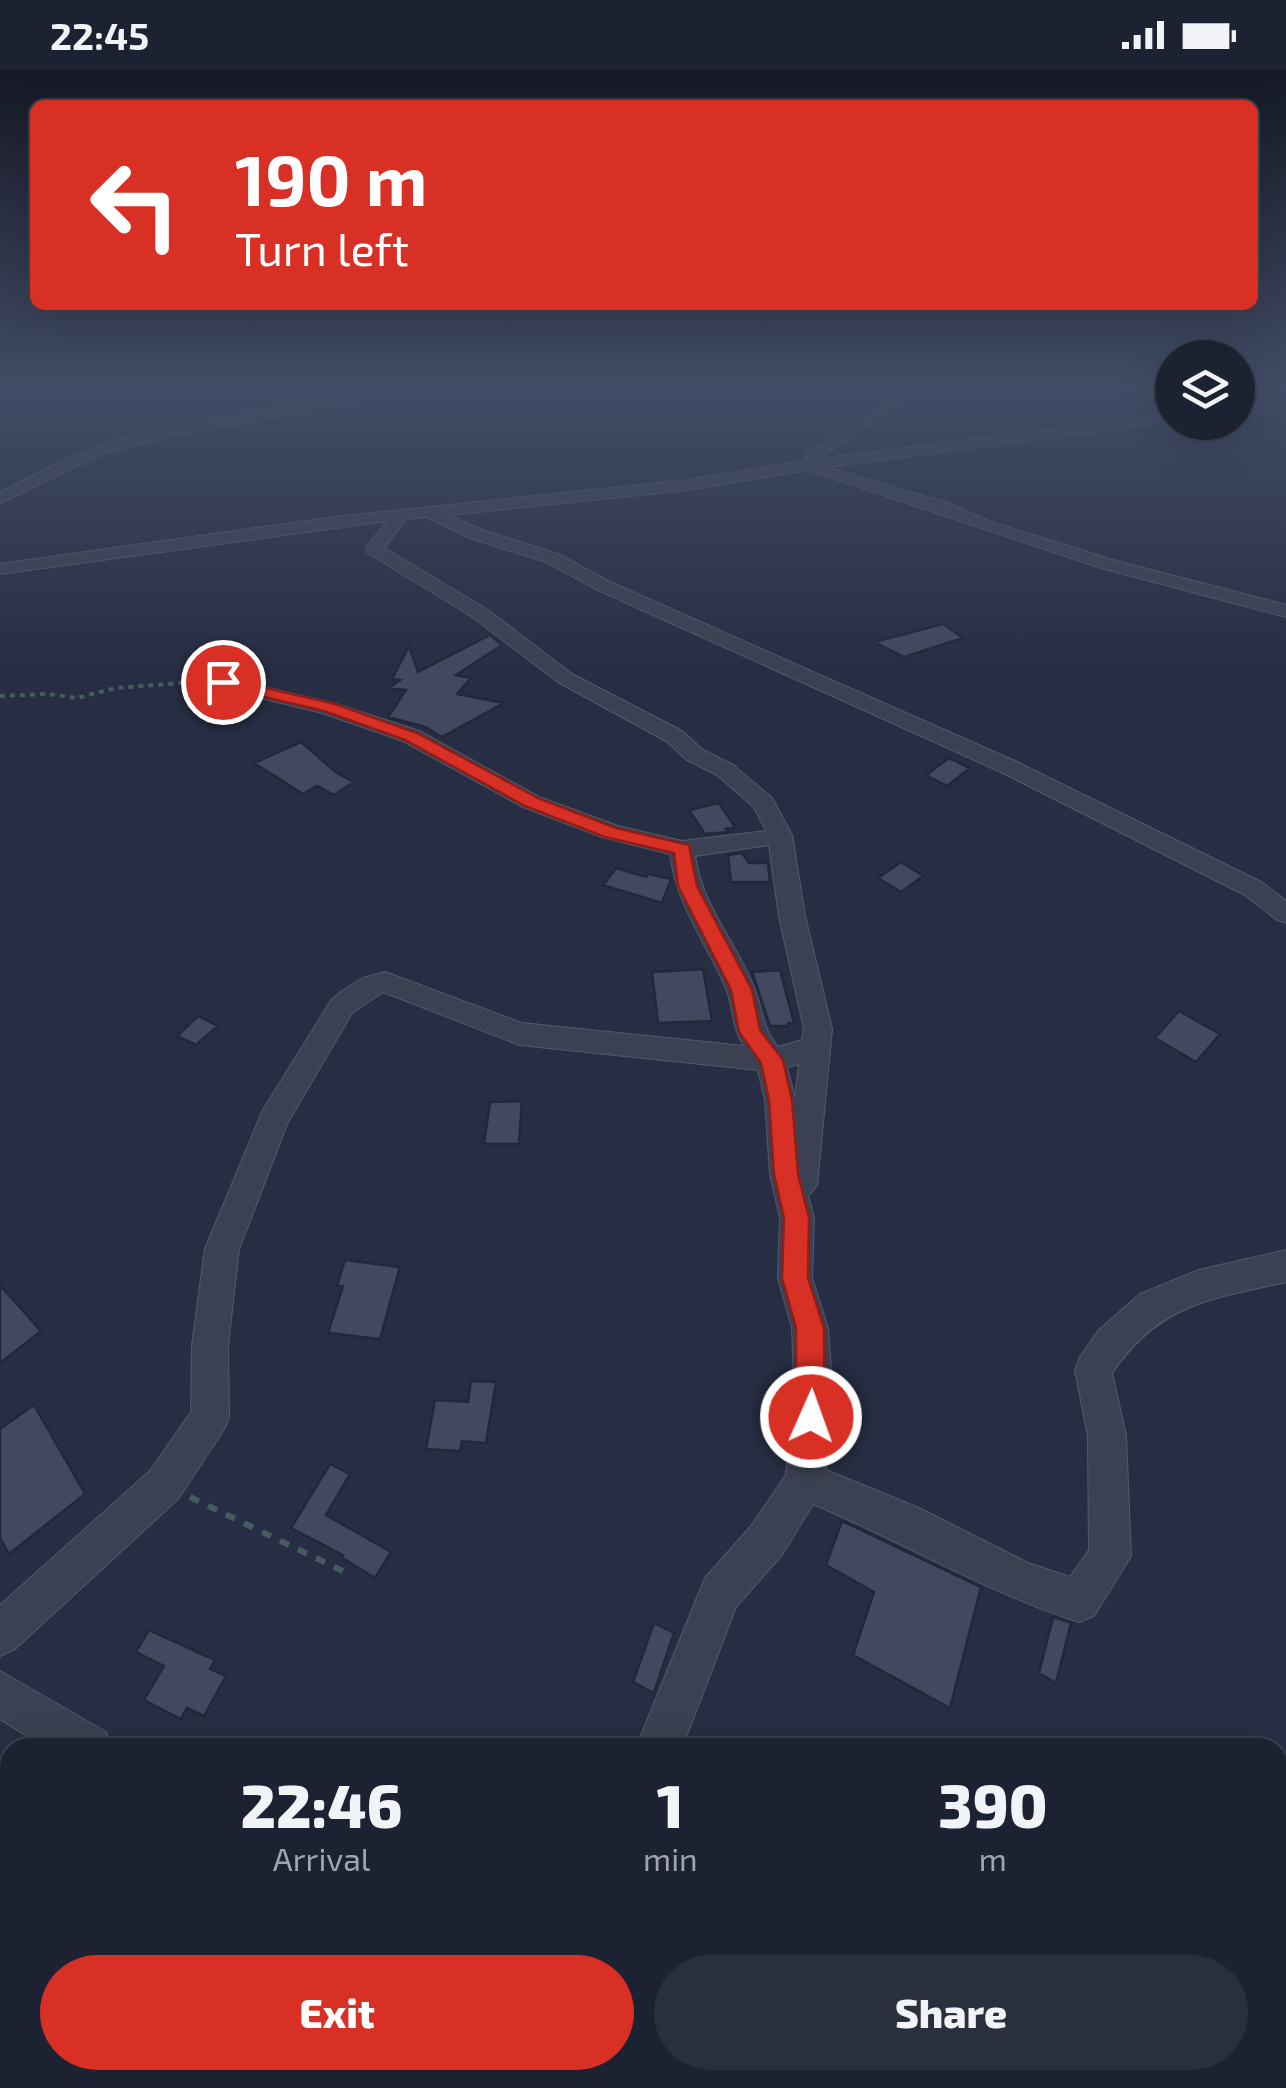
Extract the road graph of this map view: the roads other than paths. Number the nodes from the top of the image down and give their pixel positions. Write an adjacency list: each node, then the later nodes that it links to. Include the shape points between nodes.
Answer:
1 (36, 481): 4 (street)
2 (711, 481): 5 (street)
3 (848, 481): 8 (street, via 1107,564)
4 (0, 498)
5 (430, 513): 6 (street); 12 (street, via 552,558 993,760 1254,889)
6 (401, 516): 7 (street); 10 (street, via 374,549 506,631 565,678 724,770 764,803)
7 (0, 569)
8 (1286, 612)
9 (223, 682): 11 (street, via 411,736 532,802)
10 (780, 835): 11 (street); 13 (street, via 818,1029)
11 (682, 849): 14 (street, via 687,886 741,990 750,1032)
12 (1286, 914)
13 (816, 1048): 14 (street); 15 (street)
14 (772, 1060): 15 (street); 18 (street, via 520,1034 386,982 359,993 342,1006 274,1118 222,1249 210,1346 210,1418 164,1485)
15 (797, 1218): 17 (street, via 795,1278 810,1328 813,1382)
16 (1286, 1266): 17 (street, via 1168,1293 1115,1334 1093,1370 1107,1436 1110,1556 1079,1602 1020,1582 904,1522)
17 (804, 1481): 21 (street, via 767,1540 720,1593)
18 (0, 1634)
19 (0, 1693): 20 (street)
20 (74, 1738)
21 (664, 1738)

